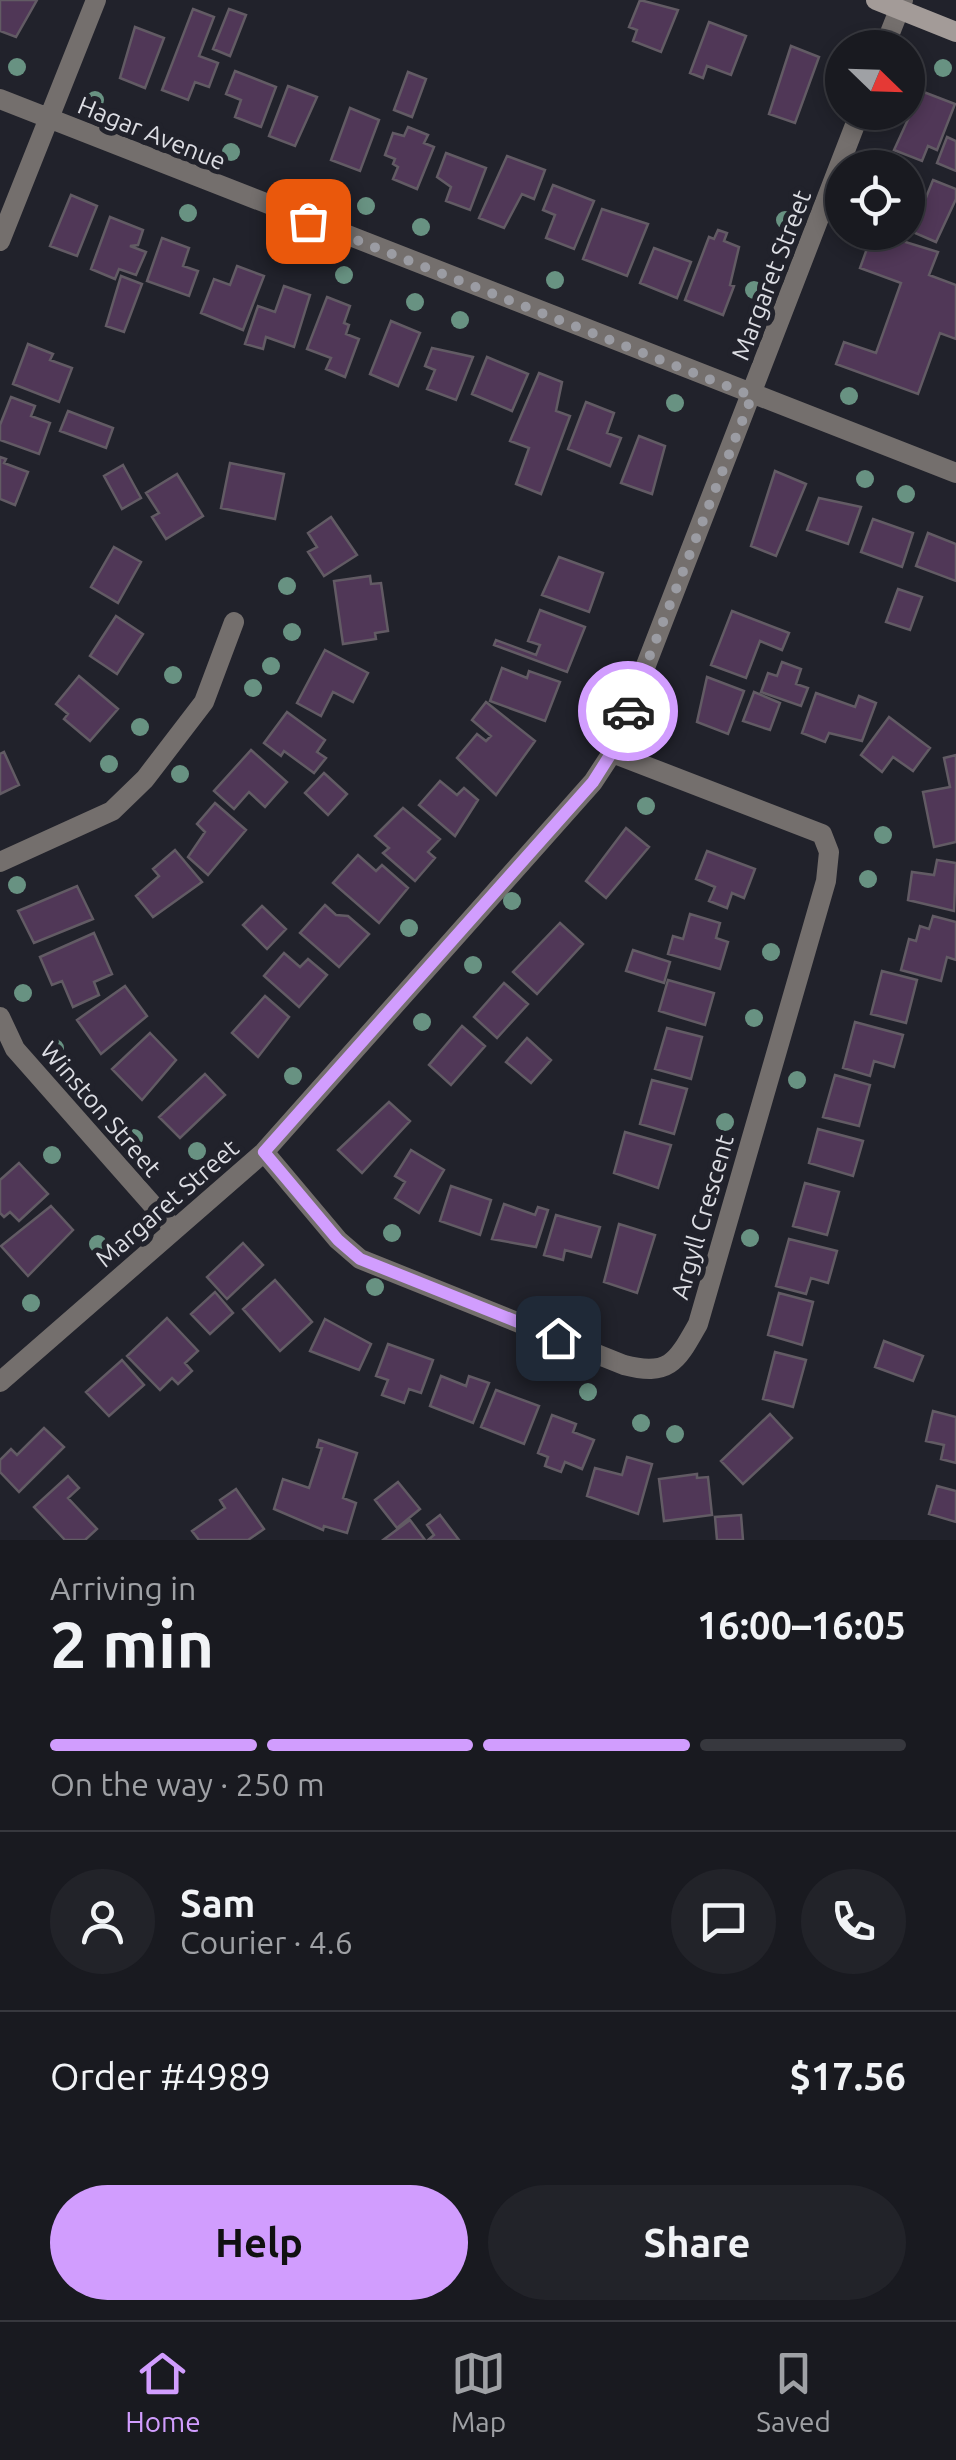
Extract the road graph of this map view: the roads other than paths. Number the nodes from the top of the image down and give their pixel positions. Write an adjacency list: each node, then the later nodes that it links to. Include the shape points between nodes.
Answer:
1 (96, 0): 7 (street)
2 (876, 0): 3 (main road)
3 (901, 5): 4 (street); 5 (main road)
4 (891, 30)
5 (956, 32)
6 (0, 100): 7 (street, Hagar Avenue)
7 (50, 119): 9 (street); 10 (street, Hagar Avenue)
8 (853, 130): 10 (street, Margaret Street)
9 (0, 242)
10 (752, 396): 11 (street, Hagar Avenue); 13 (street, Margaret Street)
11 (956, 473)
12 (234, 622): 14 (street, via 204,702 145,779 112,811)
13 (612, 752): 16 (street, Margaret Street, via 593,782); 16 (street, Argyll Crescent, via 822,834 829,852 698,1324 678,1360 650,1372 624,1365 360,1259)
14 (0, 862)
15 (0, 1017): 17 (street, Winston Street, via 15,1049)
16 (264, 1152): 17 (street, Margaret Street)
17 (173, 1228): 18 (street, Margaret Street)
18 (0, 1382)

